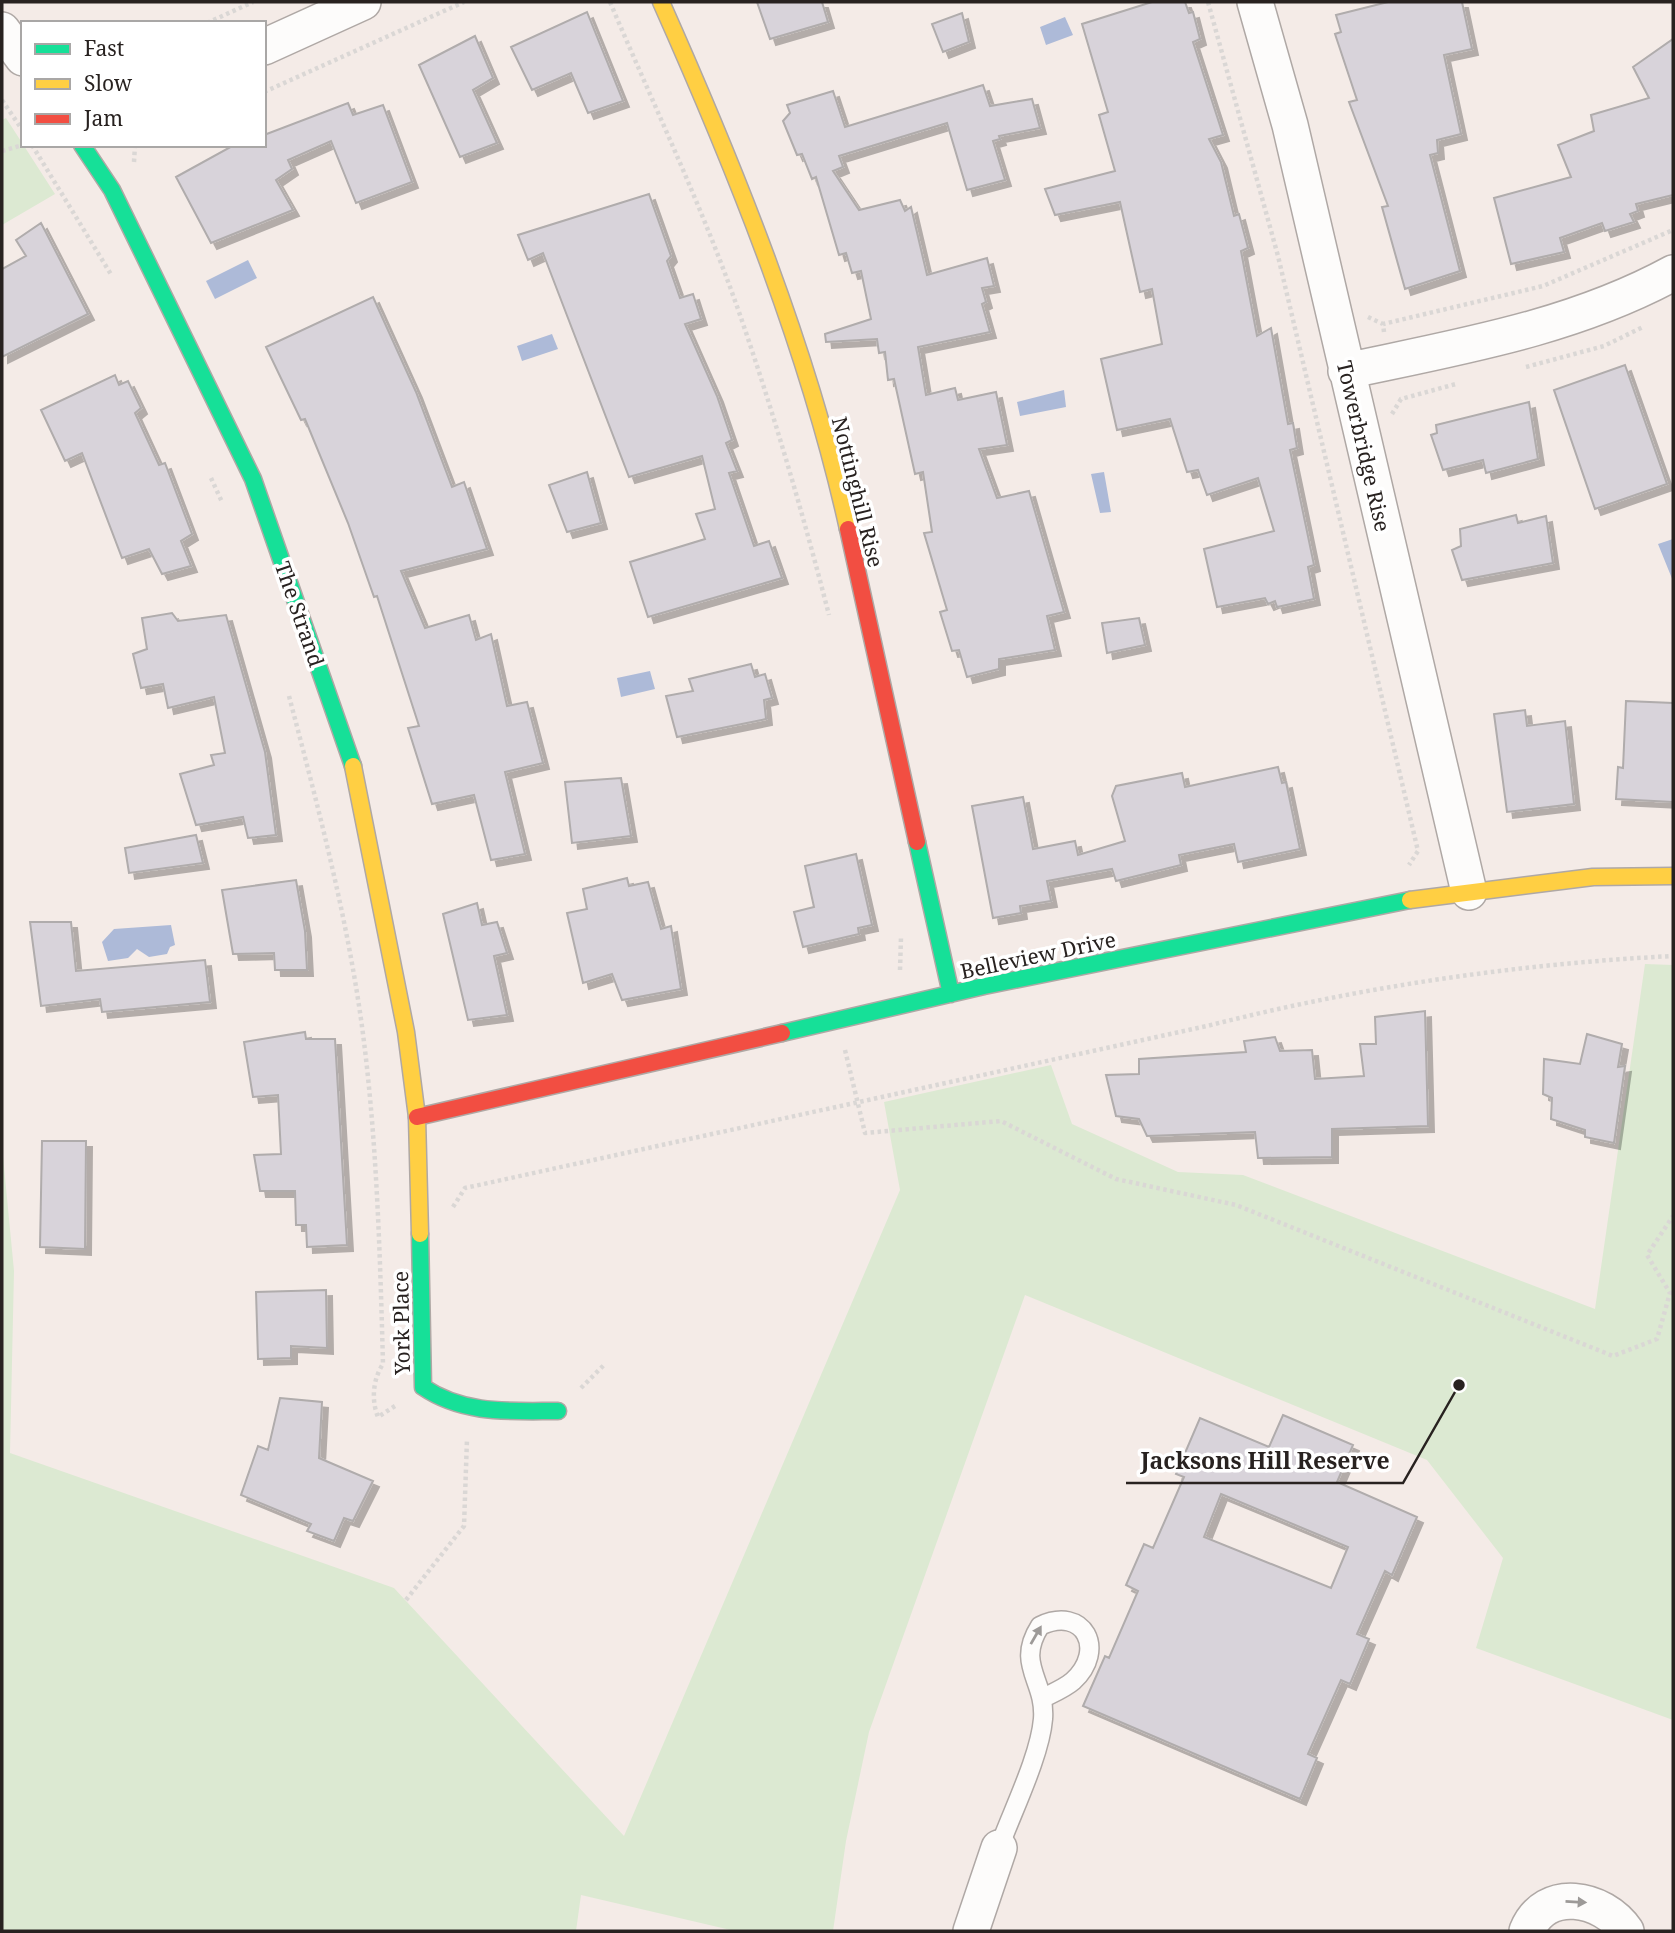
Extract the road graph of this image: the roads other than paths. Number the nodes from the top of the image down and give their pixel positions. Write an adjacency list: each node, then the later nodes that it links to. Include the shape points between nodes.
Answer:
1 (363, 2): 5 (street)
2 (1255, 2): 9 (street, Towerbridge Rise, via 1290,125)
3 (661, 7): 12 (street, Nottinghill Rise, via 713,119 774,280 838,483)
4 (2, 30): 6 (street)
5 (266, 46)
6 (21, 55)
7 (83, 147): 13 (street, The Strand, via 112,190 253,479 354,769 406,1032)
8 (1673, 273): 9 (street, via 1644,289 1515,336)
9 (1346, 371): 11 (street, Towerbridge Rise)
10 (1673, 876): 11 (street, Belleview Drive, via 1593,877)
11 (1469, 892): 12 (street, Belleview Drive, via 1356,910)
12 (951, 994): 13 (street, Belleview Drive)
13 (417, 1117): 14 (street, York Place, via 423,1387 438,1400 469,1406)
14 (558, 1411)
15 (1043, 1698): 16 (lane, via 1041,1730)
16 (999, 1849): 17 (street)
17 (971, 1931)
18 (1527, 1931): 19 (street, one-way to 19, via 1541,1912 1555,1903 1573,1900 1616,1916)
19 (1626, 1931)

